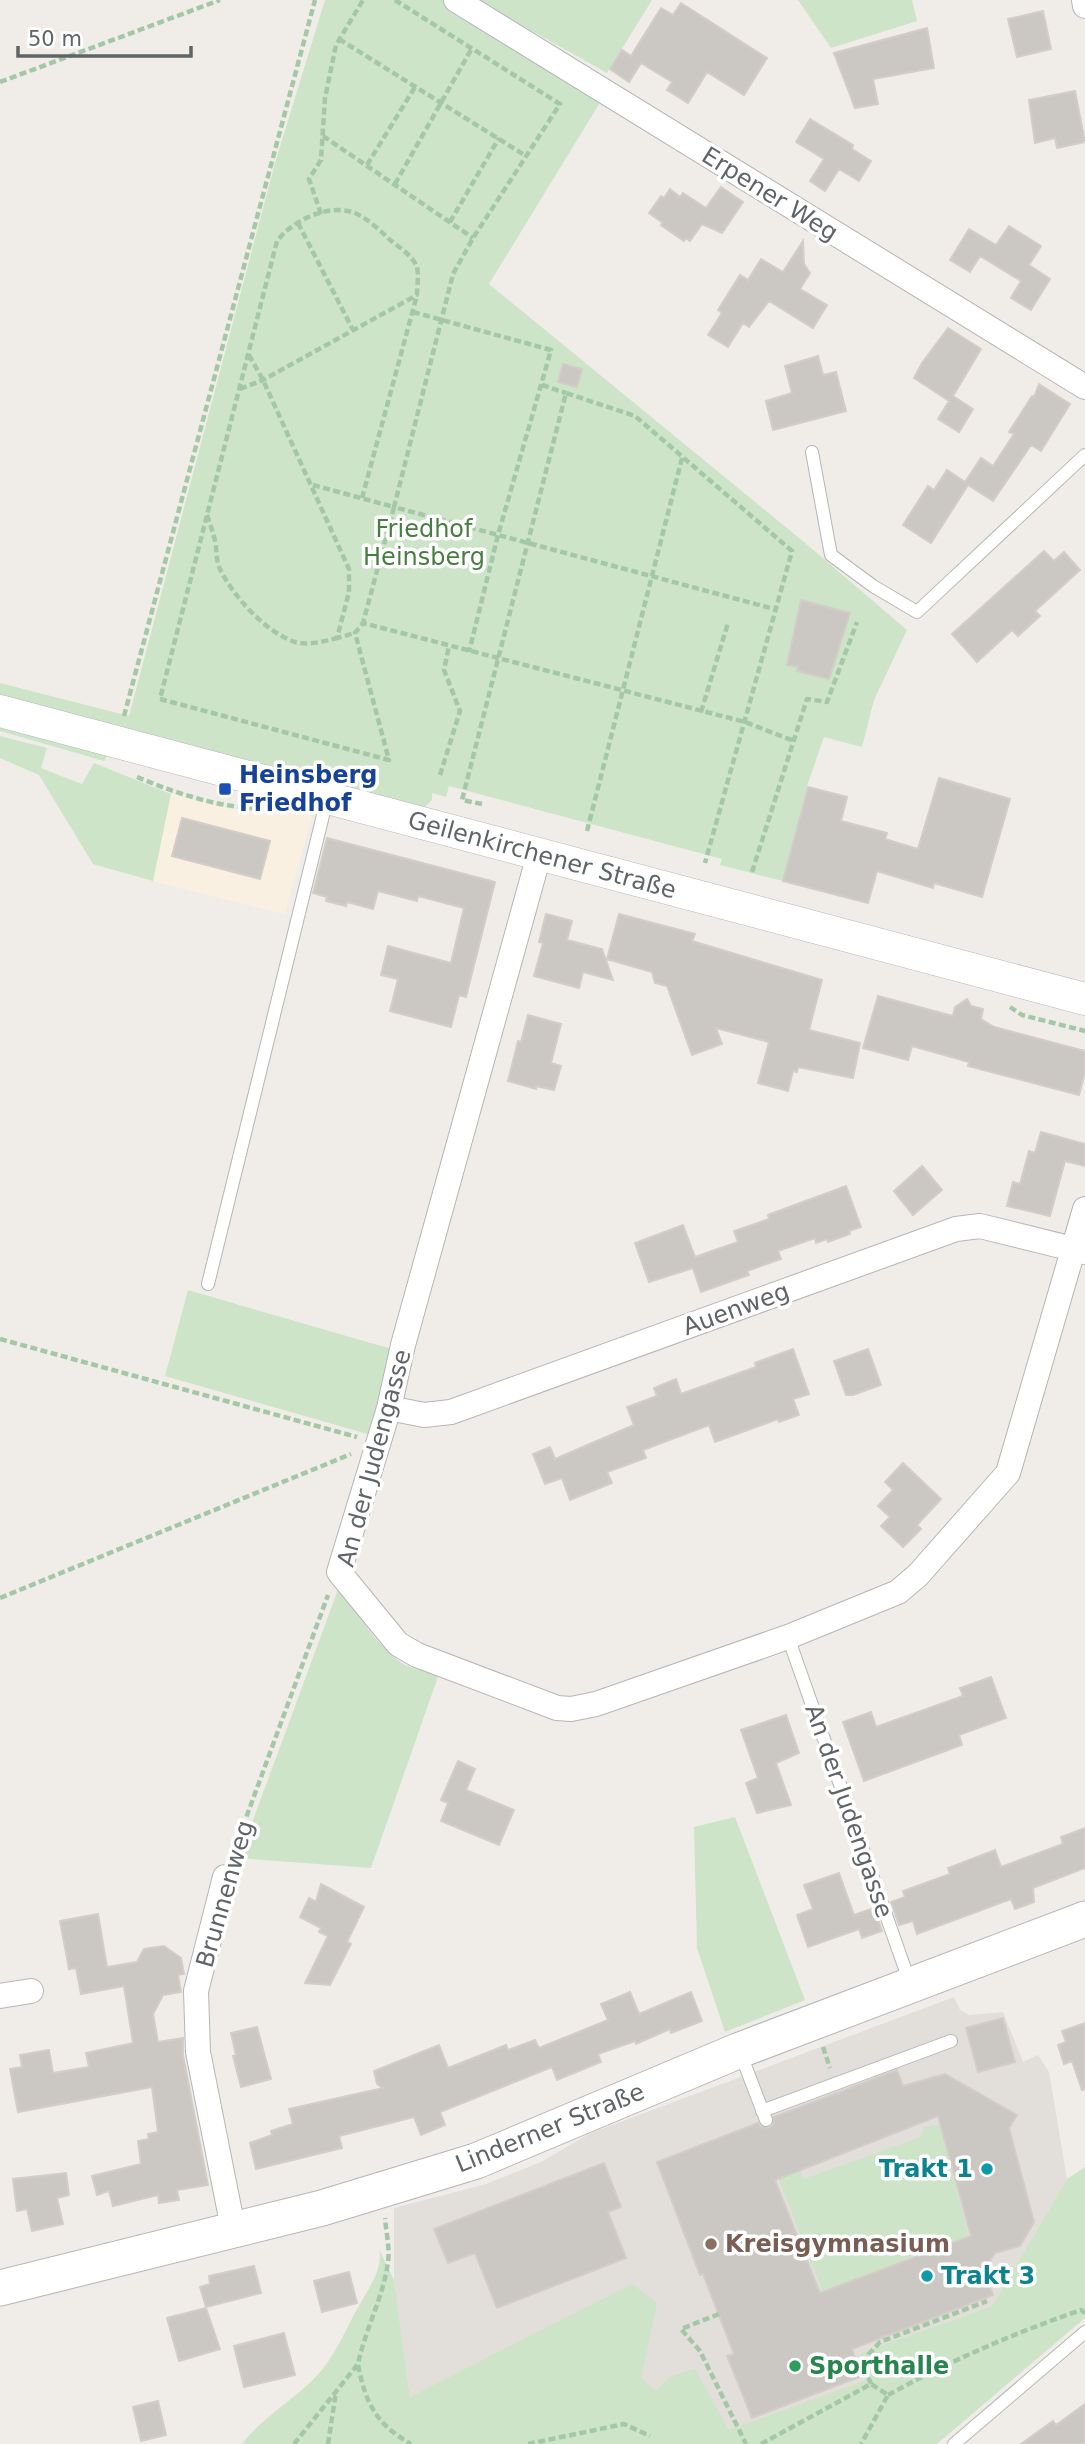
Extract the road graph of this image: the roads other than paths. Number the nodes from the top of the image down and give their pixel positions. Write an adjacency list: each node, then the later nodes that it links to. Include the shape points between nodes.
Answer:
1 (456, 0): 4 (street, Erpener Weg)
2 (1084, 0): 3 (street)
3 (1085, 6)
4 (1085, 387)
5 (812, 452): 6 (lane, via 831,555 917,612)
6 (1085, 455)
7 (0, 710): 8 (street, Geilenkirchener Straße)
8 (327, 799): 9 (street, Geilenkirchener Straße); 13 (lane)
9 (539, 855): 10 (street, Geilenkirchener Straße); 14 (street, An der Judengasse)
10 (1085, 999)
11 (1085, 1209): 12 (street, An der Judengasse)
12 (1079, 1250): 14 (street, Auenweg, via 980,1226 956,1229 451,1412 424,1415); 15 (street, An der Judengasse, via 1008,1473 898,1592)
13 (208, 1284)
14 (389, 1408): 15 (street, An der Judengasse, via 339,1572 398,1644 557,1708 571,1709)
15 (788, 1637): 18 (lane, An der Judengasse)
16 (225, 1877): 23 (street, Brunnenweg, via 197,1991 198,2052)
17 (1085, 1919): 18 (main road, Linderner Straße)
18 (911, 1984): 22 (main road, Linderner Straße)
19 (31, 1991): 20 (street)
20 (0, 1996)
21 (951, 2041): 22 (lane, via 764,2116)
22 (740, 2050): 23 (main road, Linderner Straße, via 475,2161 322,2208)
23 (233, 2228): 24 (main road, Linderner Straße)
24 (0, 2288)
25 (1085, 2332): 26 (lane)
26 (954, 2444)

